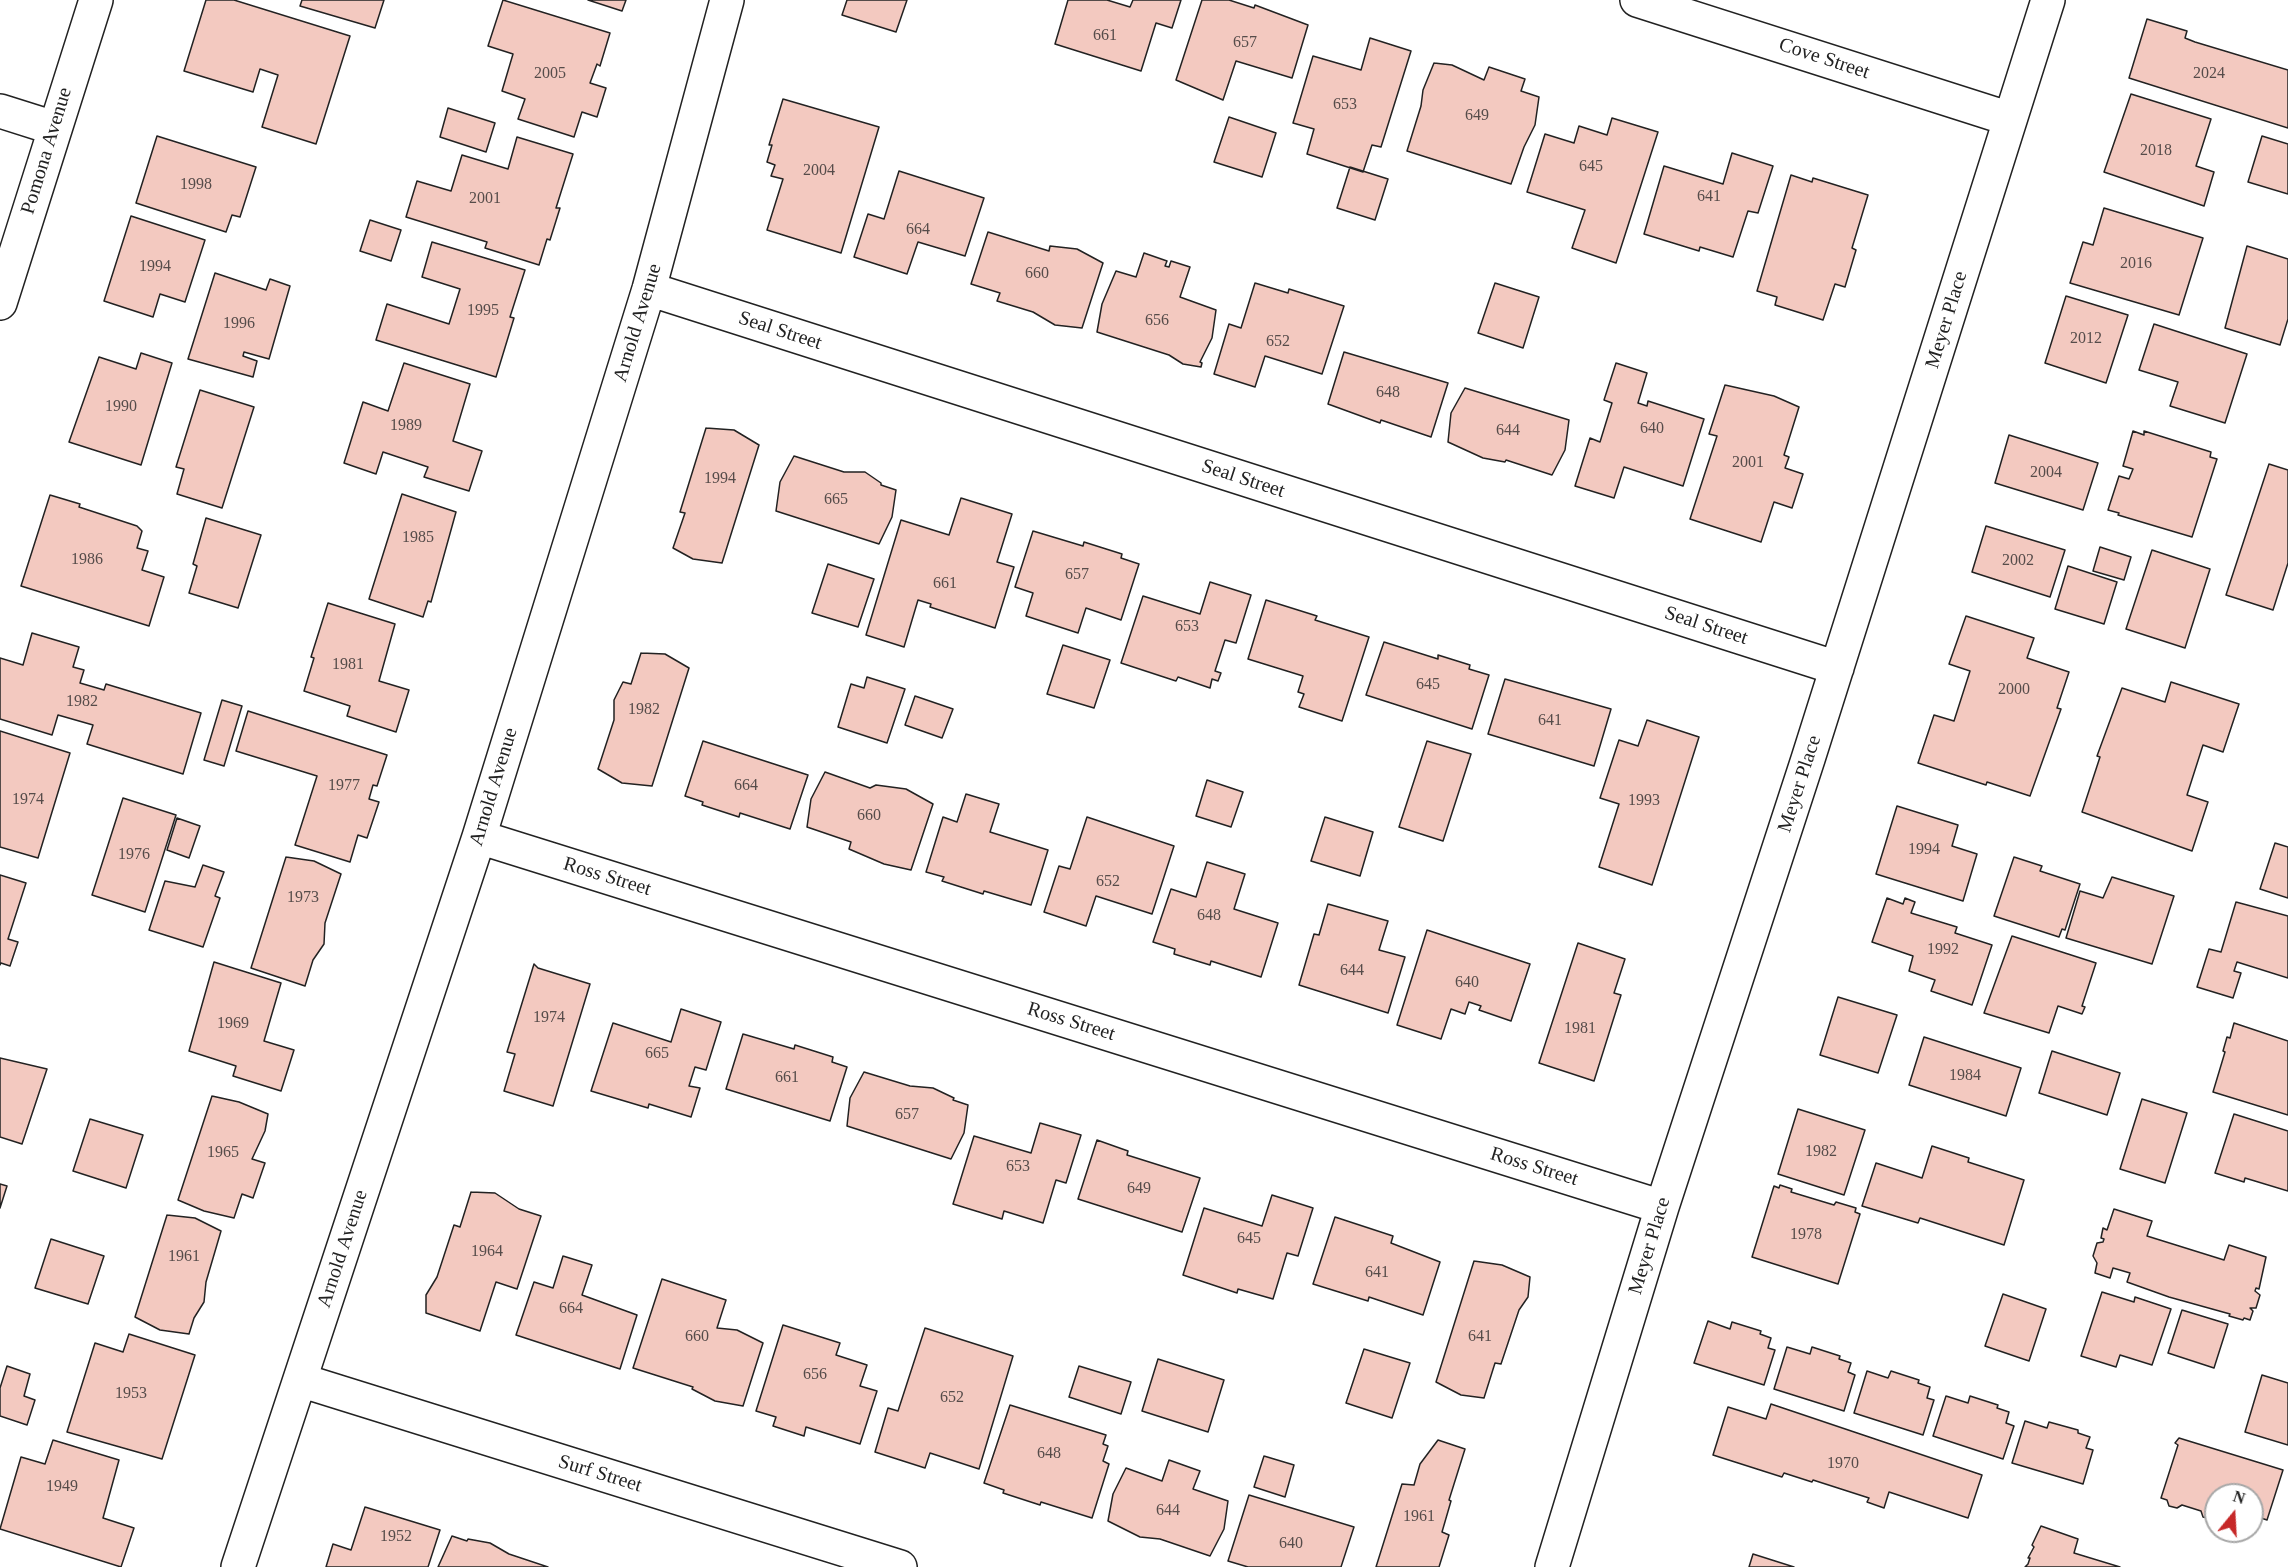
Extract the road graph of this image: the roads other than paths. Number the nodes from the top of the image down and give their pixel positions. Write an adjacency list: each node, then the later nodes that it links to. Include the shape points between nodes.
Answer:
1 (96, 0): 7 (street, Pomona Avenue)
2 (727, 0): 8 (street, Arnold Avenue)
3 (1637, 0): 6 (street, Cove Street)
4 (2048, 0): 6 (street, Meyer Place)
5 (0, 111): 7 (street)
6 (2010, 119): 10 (street, Meyer Place)
7 (54, 128): 9 (street, Pomona Avenue)
8 (649, 289): 10 (street, Seal Street); 11 (street, Arnold Avenue)
9 (0, 303)
10 (1837, 668): 12 (street, Meyer Place)
11 (479, 837): 12 (street, Ross Street); 13 (street, Arnold Avenue)
12 (1662, 1207): 16 (street, Meyer Place)
13 (300, 1380): 14 (street, Arnold Avenue); 15 (street, Surf Street)
14 (238, 1567)
15 (900, 1567)
16 (1552, 1567)

